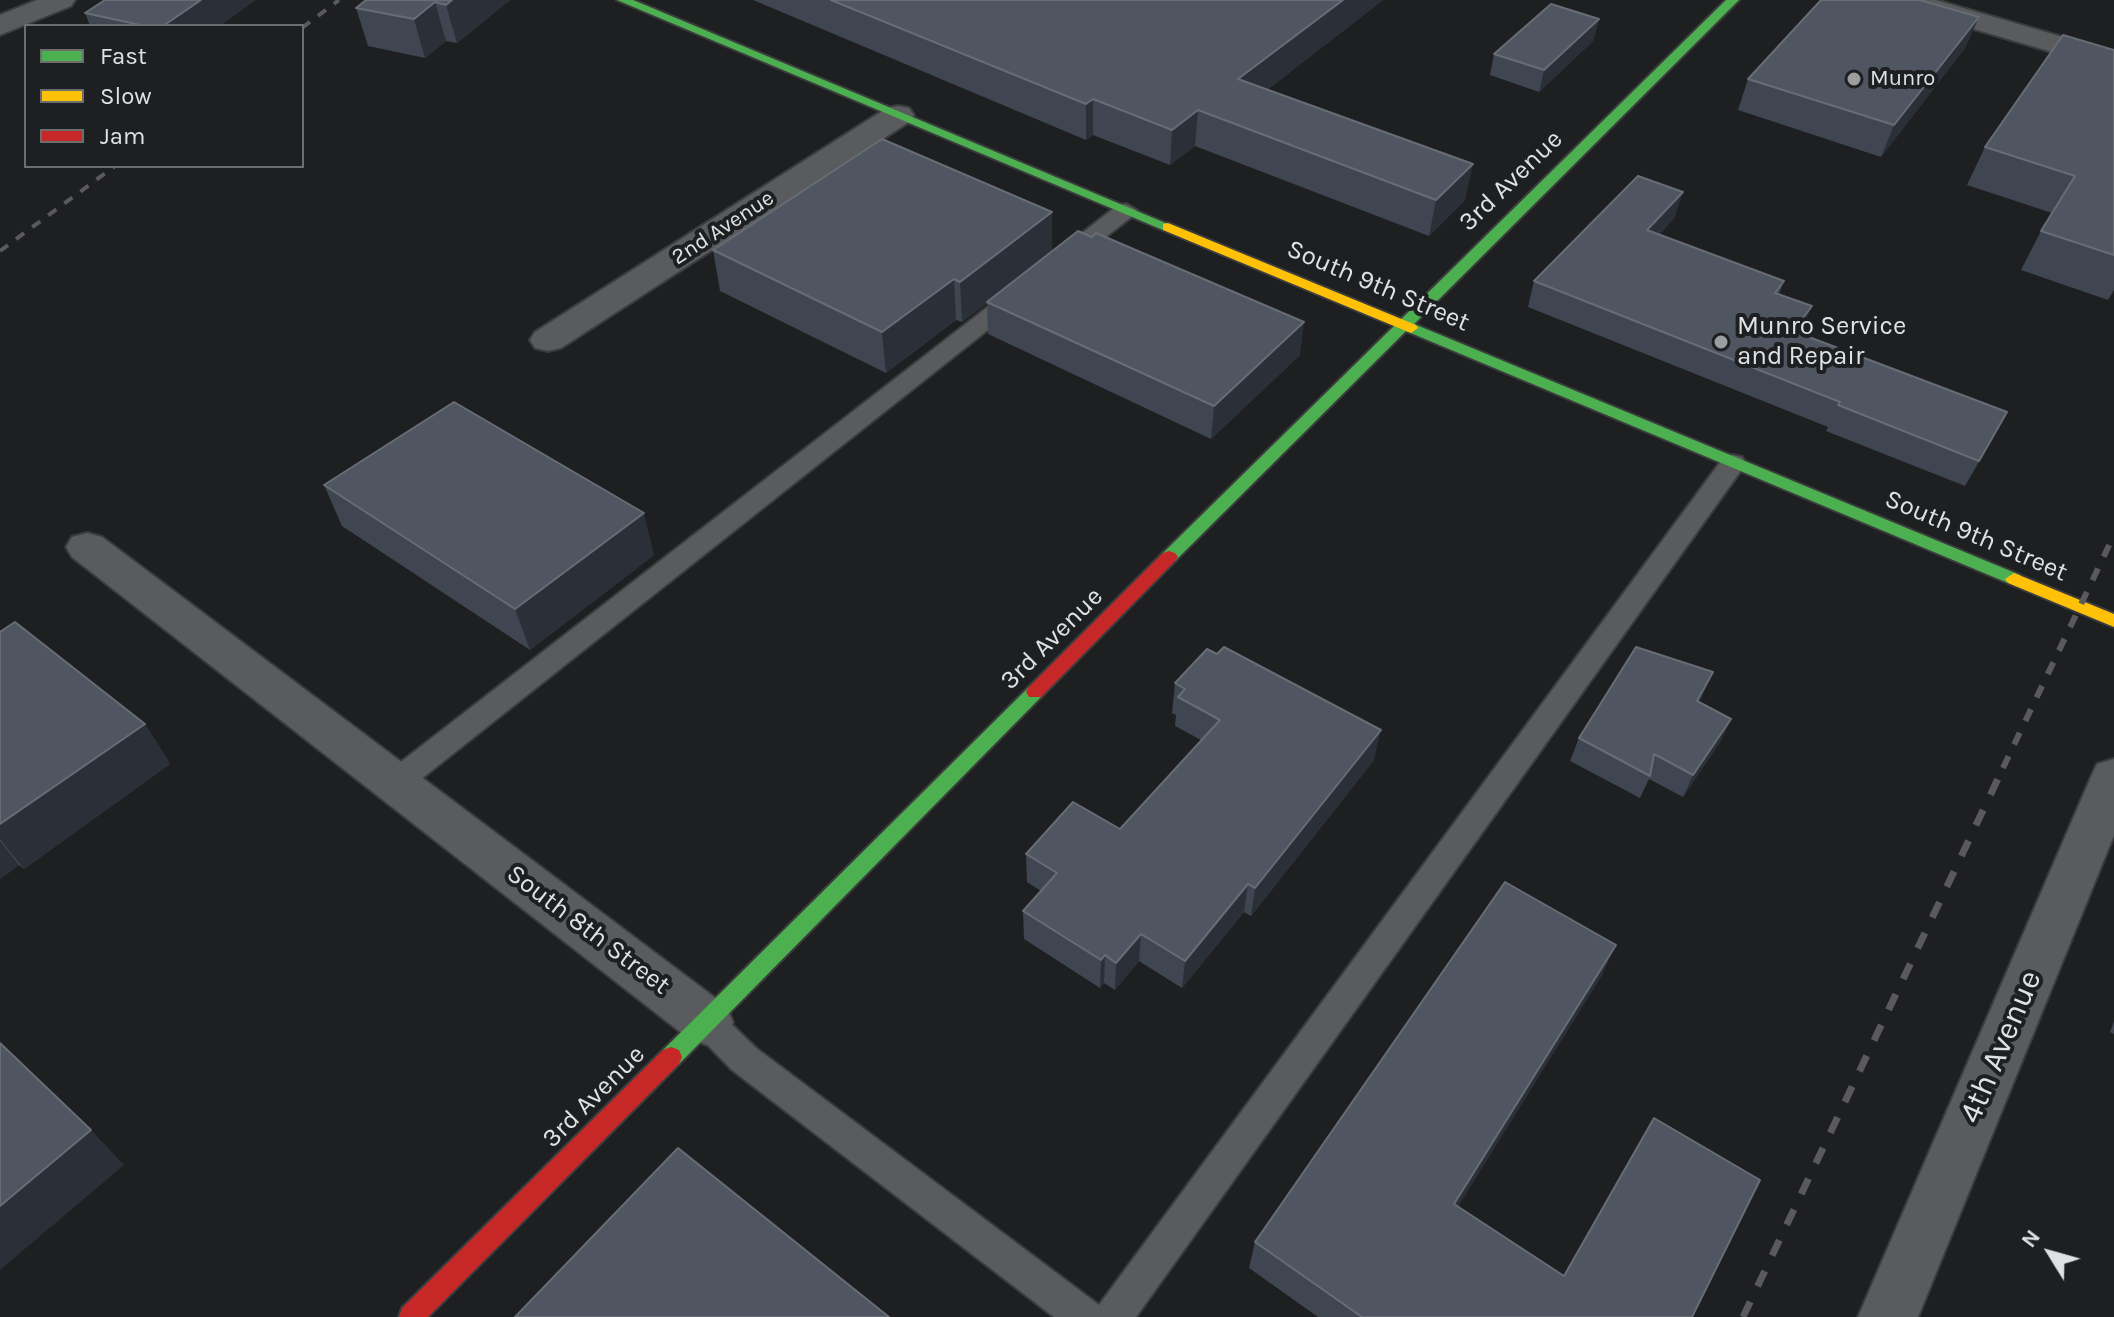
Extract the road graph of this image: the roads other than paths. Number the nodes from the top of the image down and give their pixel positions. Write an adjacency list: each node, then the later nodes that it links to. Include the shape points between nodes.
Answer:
1 (61, 0): 7 (street)
2 (623, 0): 6 (street, South 9th Street)
3 (1733, 0): 11 (street, 3rd Avenue)
4 (1905, 0): 8 (street)
5 (687, 6): 6 (street)
6 (664, 17): 9 (street, South 9th Street)
7 (0, 26)
8 (2114, 61)
9 (898, 115): 10 (street, South 9th Street); 12 (street, 2nd Avenue)
10 (1126, 210): 11 (street, South 9th Street); 17 (lane)
11 (1403, 325): 13 (street, South 9th Street); 18 (street, 3rd Avenue)
12 (548, 340)
13 (1733, 463): 15 (street, South 9th Street); 21 (lane)
14 (87, 547): 17 (street, South 8th Street)
15 (2114, 621)
16 (2114, 777): 22 (street, 4th Avenue)
17 (395, 783): 18 (street, South 8th Street)
18 (707, 1022): 19 (street, 3rd Avenue); 20 (lane, South 8th Street, via 744,1059)
19 (411, 1317)
20 (1085, 1317)
21 (1113, 1317)
22 (1888, 1317)

